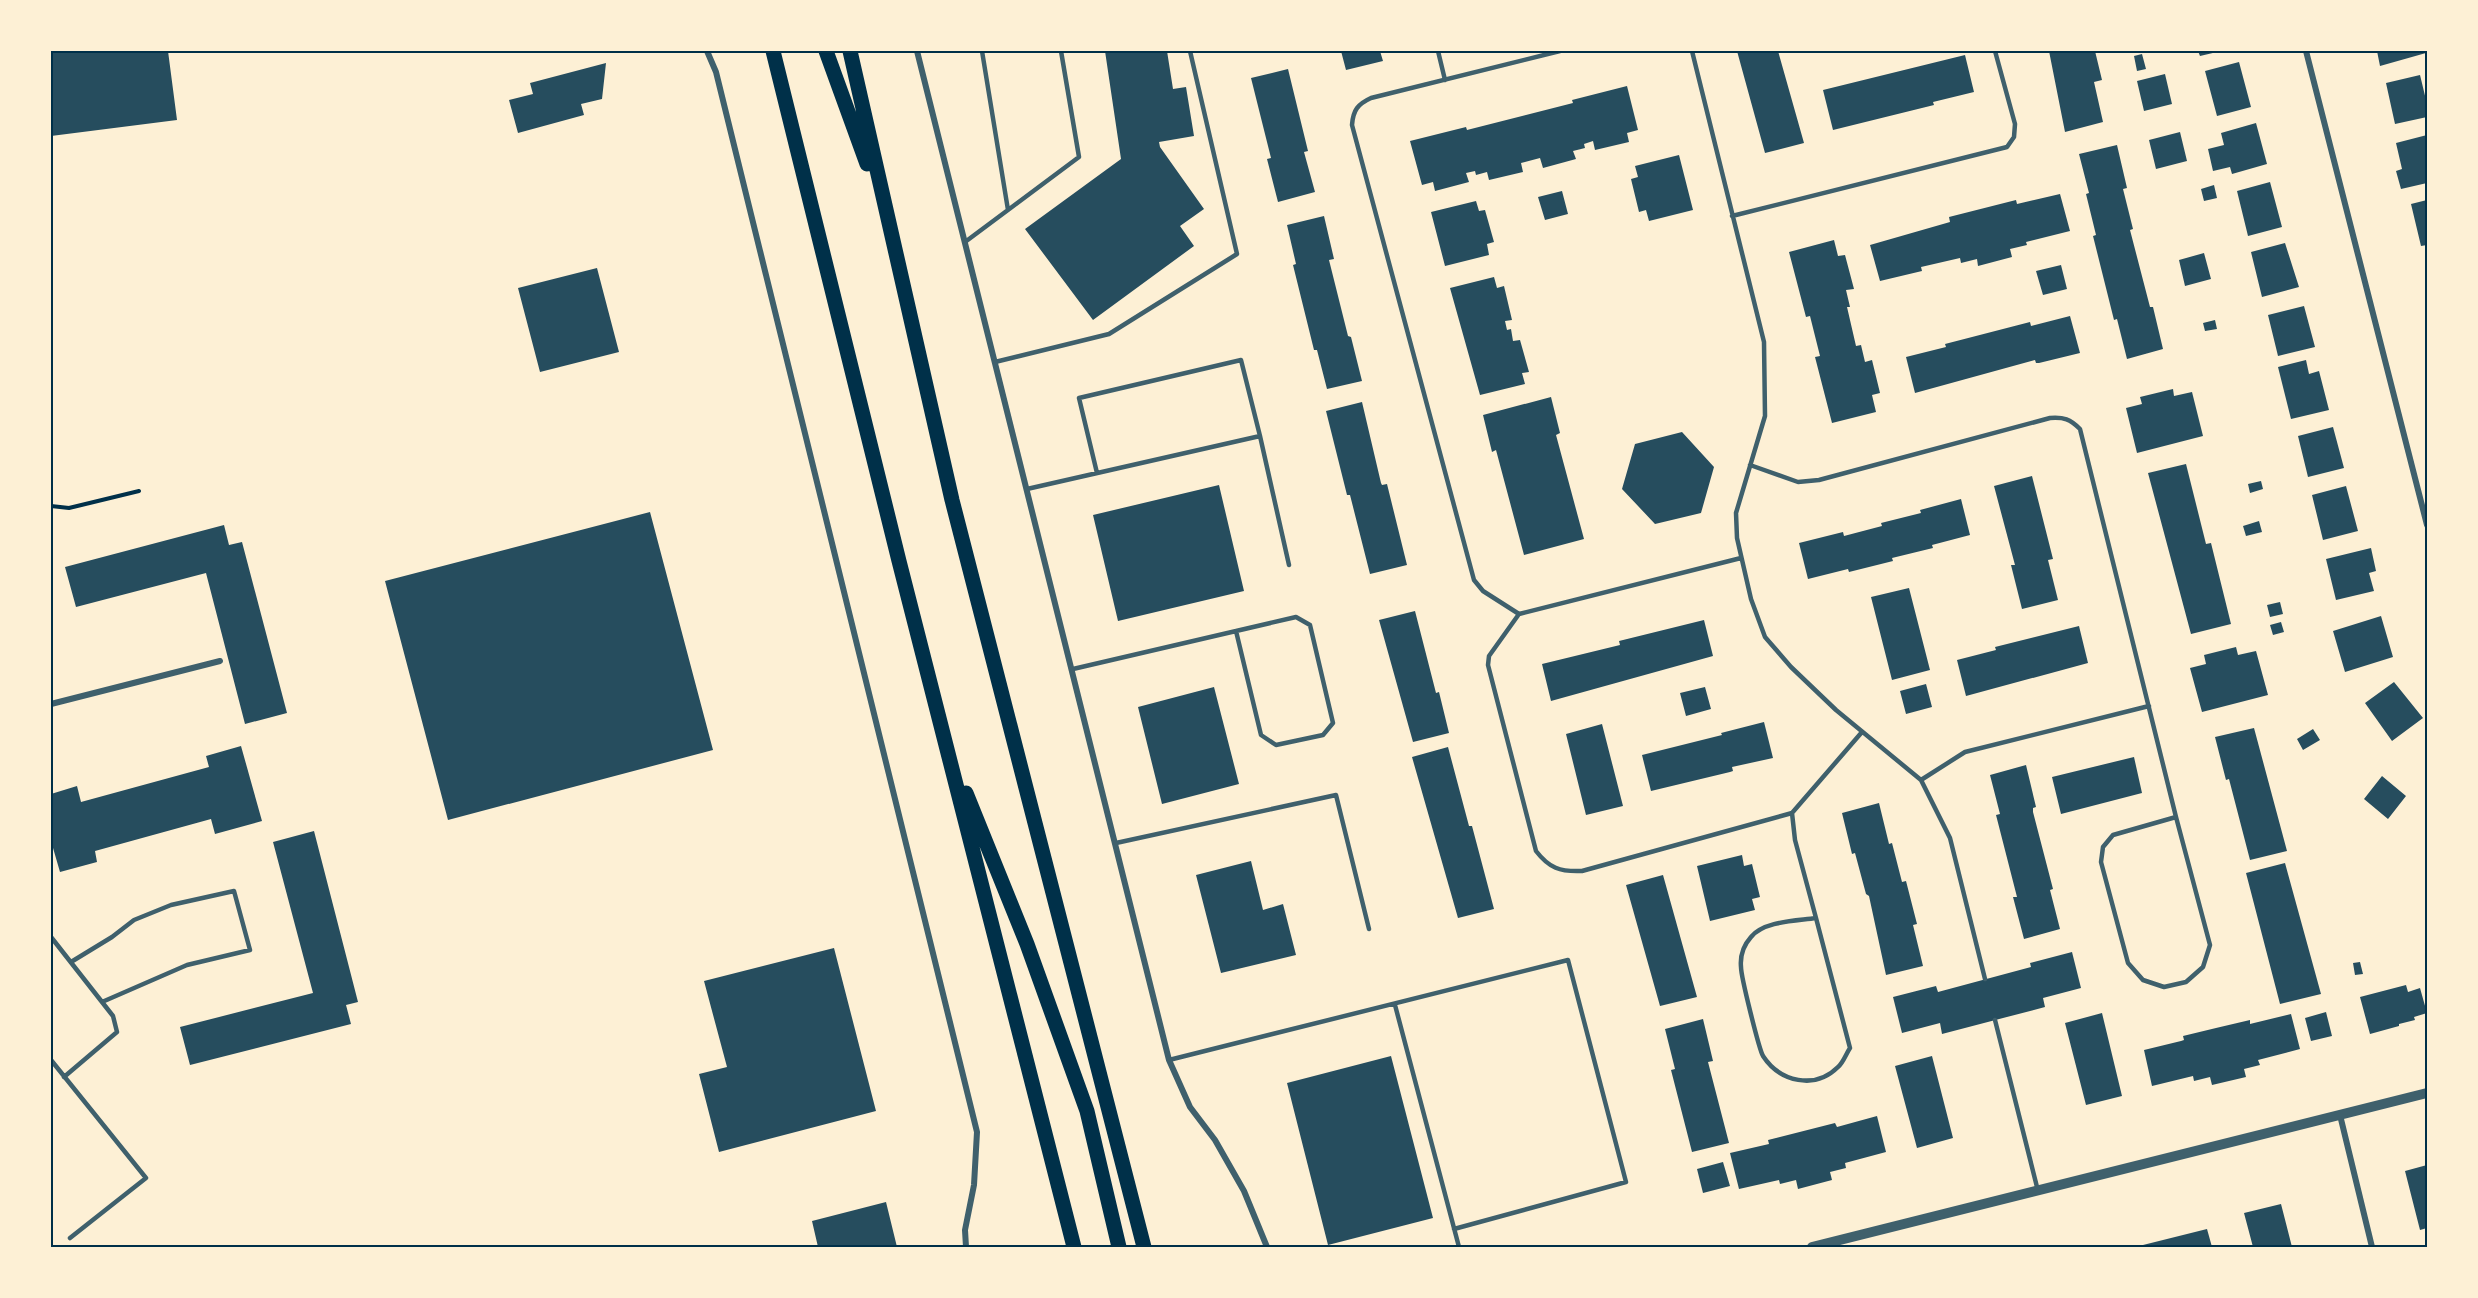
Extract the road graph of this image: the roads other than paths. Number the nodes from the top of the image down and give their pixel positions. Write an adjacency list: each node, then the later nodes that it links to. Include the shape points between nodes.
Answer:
1 (707, 51): 55 (street, via 719,81 976,1132)
2 (773, 51): 34 (main road)
3 (826, 51): 17 (main road)
4 (850, 51): 17 (main road)
5 (917, 51): 18 (street)
6 (982, 51): 15 (lane)
7 (1061, 51): 15 (lane, via 1079,157)
8 (1190, 51): 19 (lane, via 1237,254 1109,334)
9 (1438, 51): 14 (lane)
10 (1560, 51): 14 (lane)
11 (1692, 51): 16 (lane)
12 (1995, 51): 16 (lane, via 2015,124 2014,137 2007,147)
13 (2306, 51): 24 (street)
14 (1445, 80): 27 (lane, via 1360,103 1353,113 1352,125 1474,580 1483,591)
15 (1008, 210): 18 (lane)
16 (1732, 216): 21 (lane, via 1764,342 1765,416)
17 (889, 223): 58 (main road, via 952,500)
18 (965, 242): 19 (street)
19 (995, 362): 23 (street)
20 (1260, 436): 22 (lane); 22 (lane, via 1241,360 1079,398); 26 (lane)
21 (1750, 465): 25 (lane, via 1736,513); 32 (lane, via 1798,482 1819,480 2050,418 2072,421 2080,429)
22 (1097, 473): 23 (lane)
23 (1027, 489): 30 (street)
24 (2427, 525)
25 (1741, 558): 27 (lane); 33 (lane, via 1765,637 1791,668)
26 (1289, 565)
27 (1519, 614): 36 (lane, via 1489,657 1488,665 1536,850 1547,865 1563,872 1582,871)
28 (1236, 631): 28 (lane, via 1296,616 1310,625 1333,723 1323,735 1276,745 1261,735); 30 (lane)
29 (220, 661): 31 (street)
30 (1073, 669): 38 (street)
31 (51, 704)
32 (2149, 706): 35 (lane, via 1965,752); 37 (lane)
33 (1862, 732): 35 (lane); 36 (lane)
34 (944, 737): 56 (main road); 57 (main road, via 1027,944 1087,1111)
35 (1921, 780): 43 (lane, via 1950,838)
36 (1792, 813): 39 (lane, via 1795,840)
37 (2176, 817): 37 (lane, via 2210,945 2203,967 2186,982 2164,987 2143,980 2128,963 2101,862 2103,847 2113,835)
38 (1116, 843): 40 (lane, via 1336,795); 48 (street)
39 (1816, 918): 39 (lane, via 1850,1048 1839,1067 1820,1079 1797,1081 1776,1072 1762,1055 1741,968 1742,951 1752,936 1767,927)
40 (1369, 928)
41 (51, 937): 42 (lane)
42 (71, 962): 44 (lane); 44 (lane, via 134,920 171,904 234,891 249,950 187,965)
43 (1985, 979)
44 (102, 1002): 49 (lane, via 113,1016 117,1032)
45 (1395, 1005): 48 (lane); 53 (lane); 53 (lane, via 1568,960 1626,1182)
46 (1995, 1020): 52 (lane)
47 (51, 1060): 49 (lane)
48 (1169, 1060): 59 (street, via 1190,1107 1215,1140 1244,1191)
49 (64, 1077): 54 (lane, via 146,1178)
50 (2427, 1093): 51 (street)
51 (2340, 1114): 52 (street); 62 (street)
52 (2038, 1191): 61 (street)
53 (1454, 1229): 60 (lane)
54 (70, 1238)
55 (966, 1247)
56 (1074, 1247)
57 (1119, 1247)
58 (1144, 1247)
59 (1267, 1247)
60 (1459, 1247)
61 (1812, 1247)
62 (2372, 1247)

